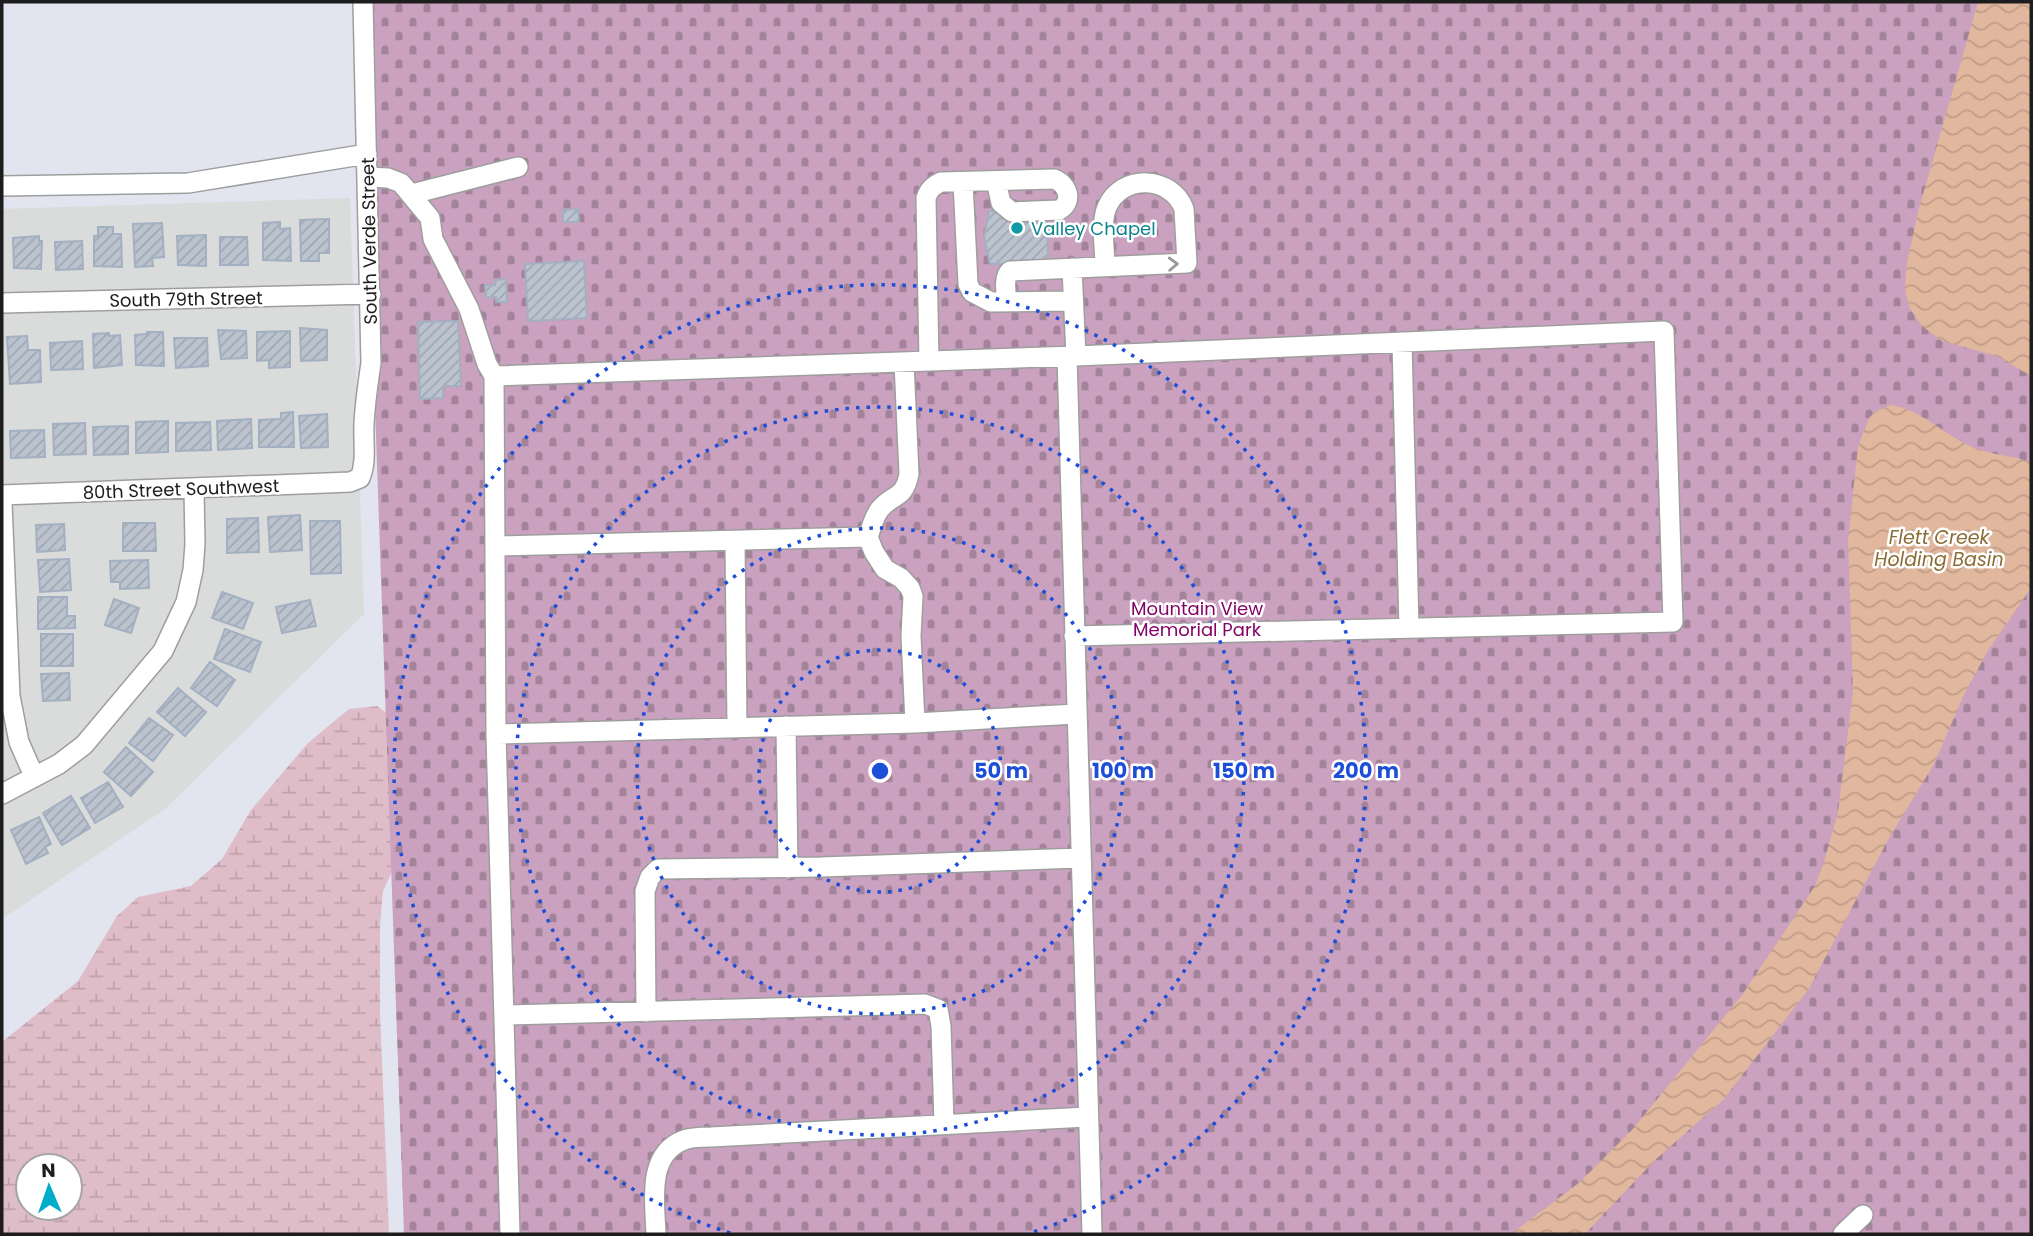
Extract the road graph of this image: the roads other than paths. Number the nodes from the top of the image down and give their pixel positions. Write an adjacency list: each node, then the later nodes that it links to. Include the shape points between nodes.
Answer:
1 (363, 2): 2 (street, South Verde Street)
2 (367, 154): 4 (street, South Verde Street); 7 (street, via 188,183)
3 (518, 167): 8 (street)
4 (368, 177): 8 (street, via 401,183); 11 (street, South Verde Street)
5 (996, 181): 6 (street)
6 (963, 182): 13 (street, via 968,284 981,298); 17 (street, via 934,185 926,198)
7 (2, 186)
8 (412, 194): 19 (street, via 430,218 433,239 468,309)
9 (1105, 266): 9 (street, one-way to 9, via 1187,264 1182,201 1162,185 1142,182 1114,196 1105,214); 10 (street)
10 (1072, 268): 12 (street); 13 (street, via 1010,271)
11 (371, 294): 14 (street, South 79th Street); 20 (street, South Verde Street, via 365,466)
12 (1073, 301): 13 (street); 16 (street)
13 (1007, 302)
14 (2, 303)
15 (1402, 342): 16 (street); 27 (street); 27 (street, via 1664,331 1673,622)
16 (1071, 356): 17 (street); 28 (street)
17 (929, 361): 18 (street)
18 (904, 362): 19 (street); 24 (street, via 909,474 901,495 880,509)
19 (494, 376): 26 (street)
20 (360, 478): 21 (street, 80th Street Southwest)
21 (194, 489): 22 (street, 80th Street Southwest); 34 (street, via 193,570 186,602 163,651 84,746)
22 (2, 495)
23 (2, 503): 34 (street, via 10,696 19,742)
24 (868, 537): 25 (street); 30 (street, via 885,569 901,578 913,596)
25 (735, 541): 26 (street); 32 (street)
26 (495, 546): 33 (street)
27 (1409, 628): 28 (street)
28 (1074, 636): 29 (street)
29 (1076, 713): 30 (street); 36 (street)
30 (915, 723): 31 (street)
31 (786, 726): 32 (street); 37 (street)
32 (737, 727): 33 (street)
33 (496, 734): 39 (street)
34 (34, 776): 35 (street)
35 (2, 794)
36 (1080, 858): 37 (street); 40 (street)
37 (788, 867): 38 (street, via 658,869 650,877 645,891)
38 (646, 1012): 39 (street); 41 (street, via 925,1004 938,1009 941,1026)
39 (504, 1015): 43 (street)
40 (1087, 1117): 41 (street); 45 (street)
41 (944, 1124): 44 (street, via 682,1140 666,1151 657,1171)
42 (1863, 1215): 46 (street)
43 (510, 1234)
44 (656, 1234)
45 (1092, 1234)
46 (1843, 1234)

